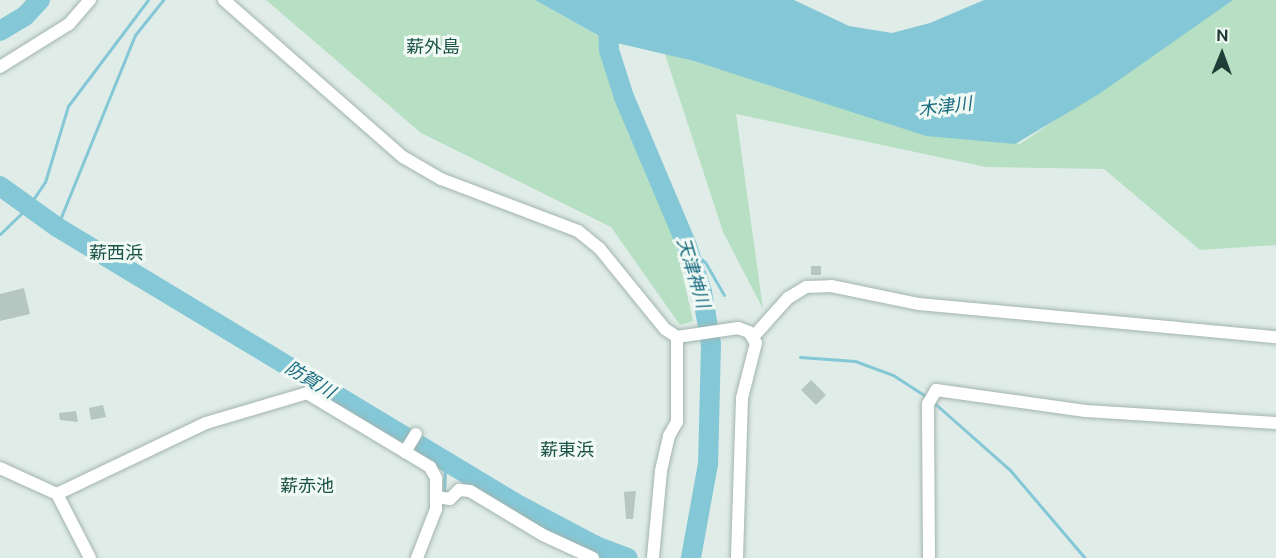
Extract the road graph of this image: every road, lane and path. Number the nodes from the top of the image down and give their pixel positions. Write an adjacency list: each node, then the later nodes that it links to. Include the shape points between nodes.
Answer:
1 (90, 0): 3 (street, via 69,24)
2 (224, 0): 5 (street, via 403,157 441,178 546,217 589,239)
3 (0, 67)
4 (754, 336): 5 (street, via 744,329); 6 (street, via 788,298 807,288 831,286 919,303); 17 (street, via 756,352 742,398)
5 (677, 337): 16 (street, via 677,422 669,436 661,471)
6 (1276, 337)
7 (1276, 423): 18 (street, via 1086,411 936,390 928,404)
8 (416, 434): 9 (street)
9 (406, 450): 11 (street, via 301,393 206,423); 12 (street, via 430,467 436,478)
10 (0, 468): 11 (street)
11 (57, 494): 13 (street)
12 (437, 497): 14 (street); 15 (street, via 450,499 459,490 470,491 543,535)
13 (90, 558)
14 (417, 558)
15 (593, 558)
16 (653, 558)
17 (737, 558)
18 (929, 558)

